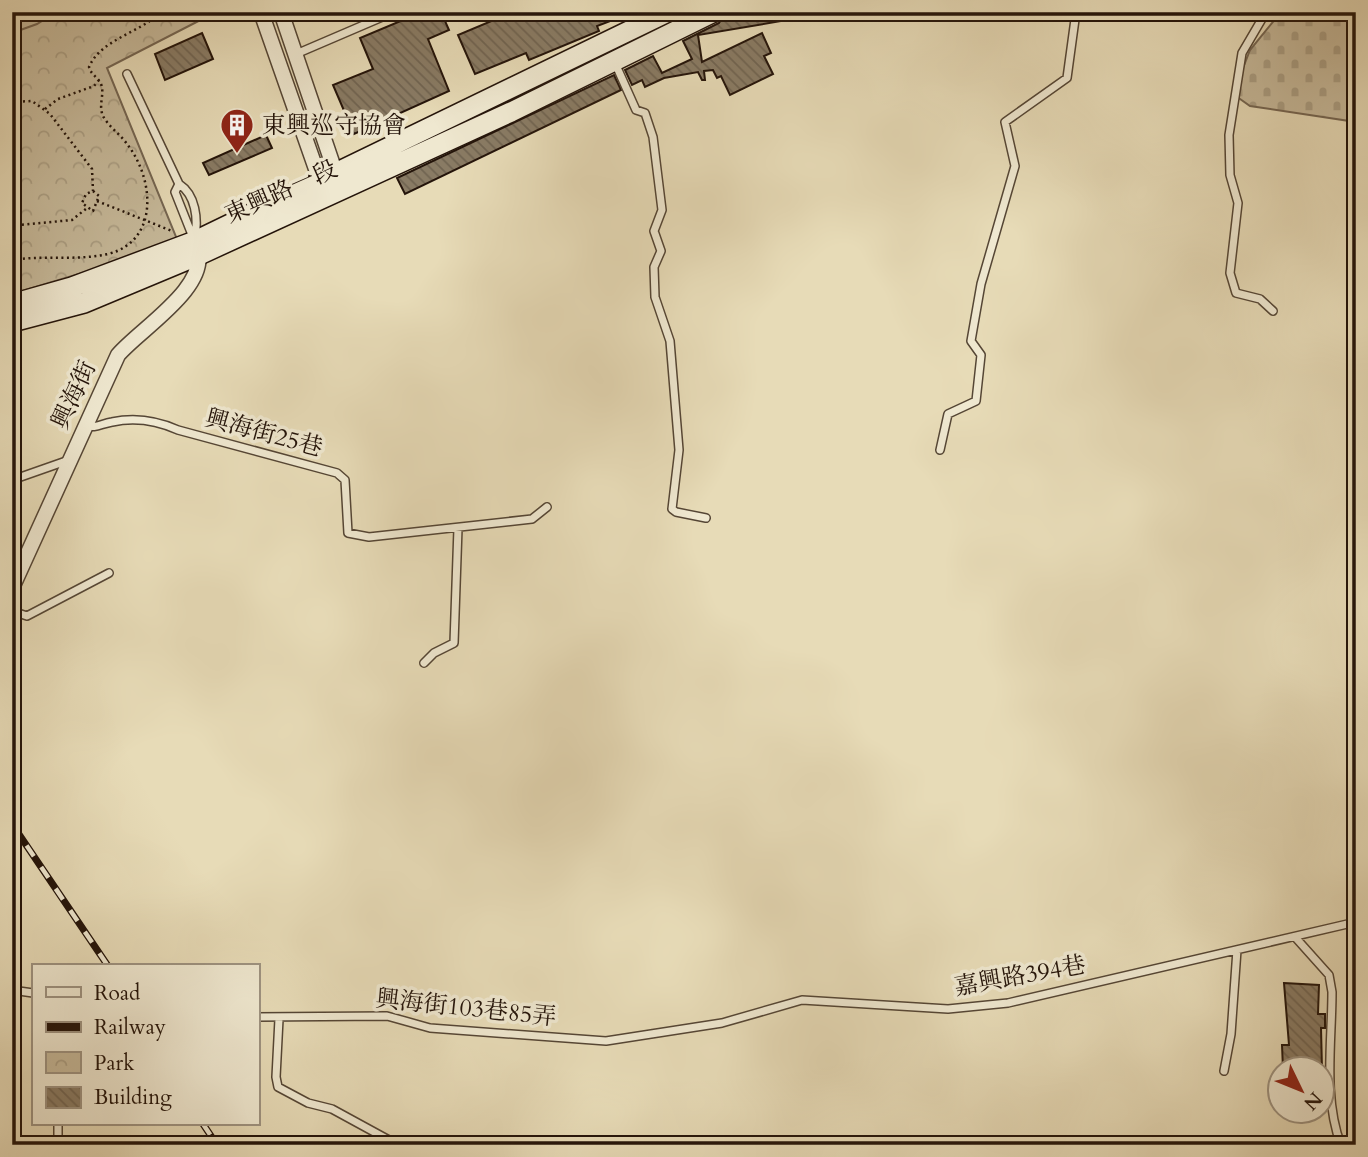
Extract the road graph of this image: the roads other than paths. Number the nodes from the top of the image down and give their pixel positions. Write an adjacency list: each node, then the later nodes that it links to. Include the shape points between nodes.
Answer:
1 (261, 12): 12 (street)
2 (281, 12): 8 (street)
3 (394, 12): 8 (lane)
4 (668, 12): 12 (street, 東興路一段)
5 (714, 12): 9 (street, 東興路一段)
6 (1076, 12): 18 (lane, via 1067,78 1005,122 1015,166 981,284 971,341 981,355 976,401 948,414)
7 (1266, 12): 15 (lane, via 1242,53 1229,135 1230,175 1238,202 1230,273 1236,293 1260,299)
8 (296, 54): 12 (street)
9 (615, 62): 12 (street, 東興路一段); 22 (lane, via 636,110 645,113 650,124 658,174 662,210 654,231 661,251 654,267 655,297 670,341 679,450 673,509)
10 (127, 74): 11 (lane)
11 (179, 184): 13 (lane, via 175,192); 13 (lane, via 199,217)
12 (331, 186): 13 (street, 東興路一段)
13 (197, 248): 14 (street, 東興路一段); 16 (street, 東興路一段, via 84,303); 17 (street, 興海街, via 191,286 118,355)
14 (12, 304)
15 (1273, 311)
16 (12, 322)
17 (84, 425): 19 (street, 興海街); 23 (lane, 興海街25巷, via 94,428 113,422 158,420 178,430 337,472 345,480 348,533 355,536)
18 (940, 450)
19 (70, 460): 20 (lane); 25 (street, 興海街)
20 (12, 480)
21 (547, 506): 23 (lane, 興海街25巷, via 532,519)
22 (706, 518)
23 (458, 528): 27 (lane, via 454,643)
24 (109, 573): 26 (lane, via 27,616)
25 (12, 589)
26 (12, 611)
27 (424, 663)
28 (1356, 922): 29 (lane, 嘉興路394巷)
29 (1295, 937): 30 (lane, 嘉興路394巷); 40 (lane, via 1329,975 1331,1096 1333,1124)
30 (1237, 950): 35 (lane, 嘉興路394巷, via 1008,1003 948,1009 802,1000 722,1023); 36 (lane)
31 (12, 990): 32 (lane)
32 (32, 993)
33 (259, 1017): 34 (lane, 興海街103巷85弄)
34 (279, 1019): 35 (lane, 興海街103巷85弄, via 387,1016 430,1028); 39 (lane, via 278,1087 332,1109)
35 (606, 1041)
36 (1224, 1071)
37 (58, 1126): 38 (lane, via 58,1142)
38 (71, 1145)
39 (398, 1145)
40 (1341, 1145)

